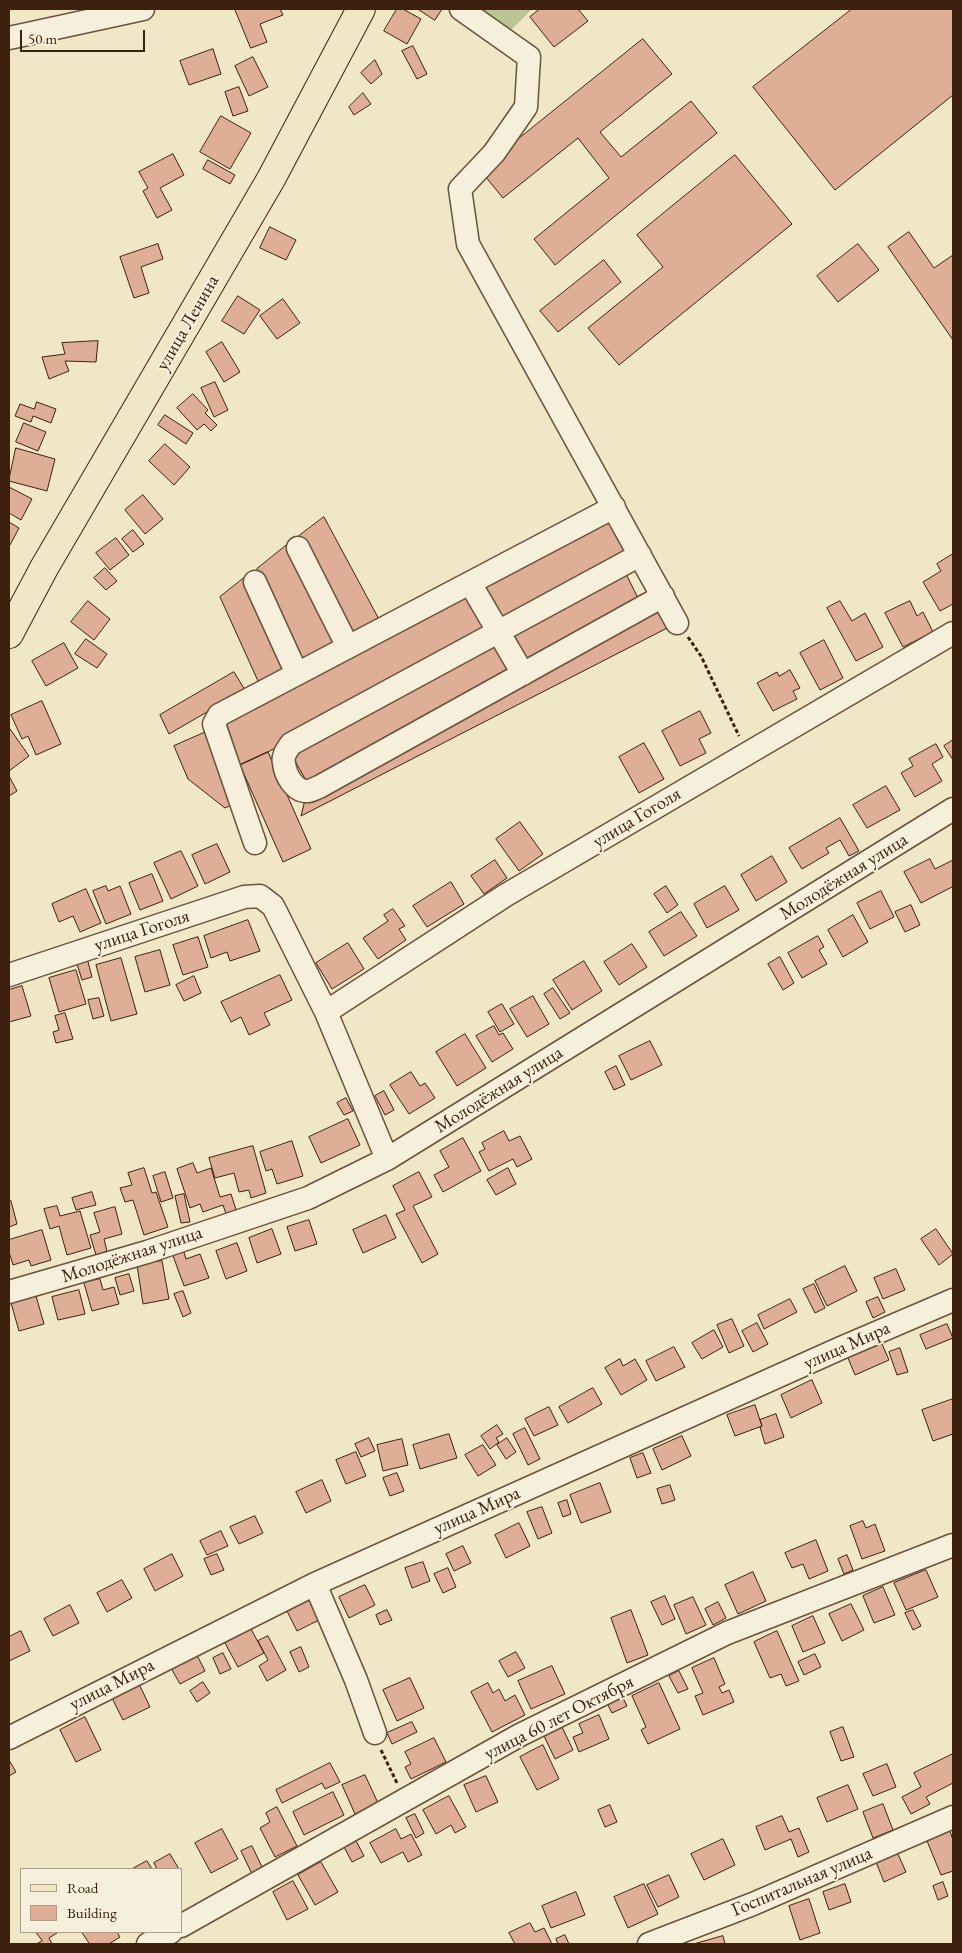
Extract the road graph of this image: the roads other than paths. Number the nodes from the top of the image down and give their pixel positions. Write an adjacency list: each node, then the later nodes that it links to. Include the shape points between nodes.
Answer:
1 (143, 9): 4 (street)
2 (361, 9): 15 (main road, улица Ленина, via 271,180 44,568)
3 (462, 9): 6 (street, via 529,57 526,107 494,153 460,189 468,244)
4 (92, 14): 5 (street)
5 (9, 38)
6 (614, 507): 8 (street); 10 (street)
7 (298, 548): 16 (street)
8 (640, 555): 11 (street); 13 (street)
9 (255, 582): 17 (street)
10 (470, 582): 13 (street); 16 (street)
11 (663, 596): 12 (street); 18 (street)
12 (678, 623)
13 (498, 632): 18 (street); 18 (street, via 291,744 283,762 291,782 307,791 319,787)
14 (953, 633): 22 (street, улица Гоголя, via 506,895)
15 (9, 634)
16 (348, 647): 17 (street)
17 (297, 674): 20 (street, via 219,715 214,724)
18 (522, 674)
19 (953, 809): 23 (street, Молодёжная улица)
20 (255, 843)
21 (9, 974): 22 (street, улица Гоголя, via 244,897 260,896 273,906)
22 (326, 1012): 23 (street)
23 (386, 1159): 24 (street, Молодёжная улица, via 308,1198 147,1252)
24 (9, 1292)
25 (953, 1300): 27 (street, улица Мира)
26 (953, 1545): 31 (street, улица 60 лет Октября, via 727,1633 520,1735)
27 (315, 1584): 28 (street); 29 (street, улица Мира)
28 (375, 1733)
29 (9, 1738)
30 (953, 1817): 34 (street, Госпитальная улица, via 752,1904)
31 (182, 1925)
32 (169, 1933): 33 (street)
33 (148, 1944)
34 (649, 1944)

